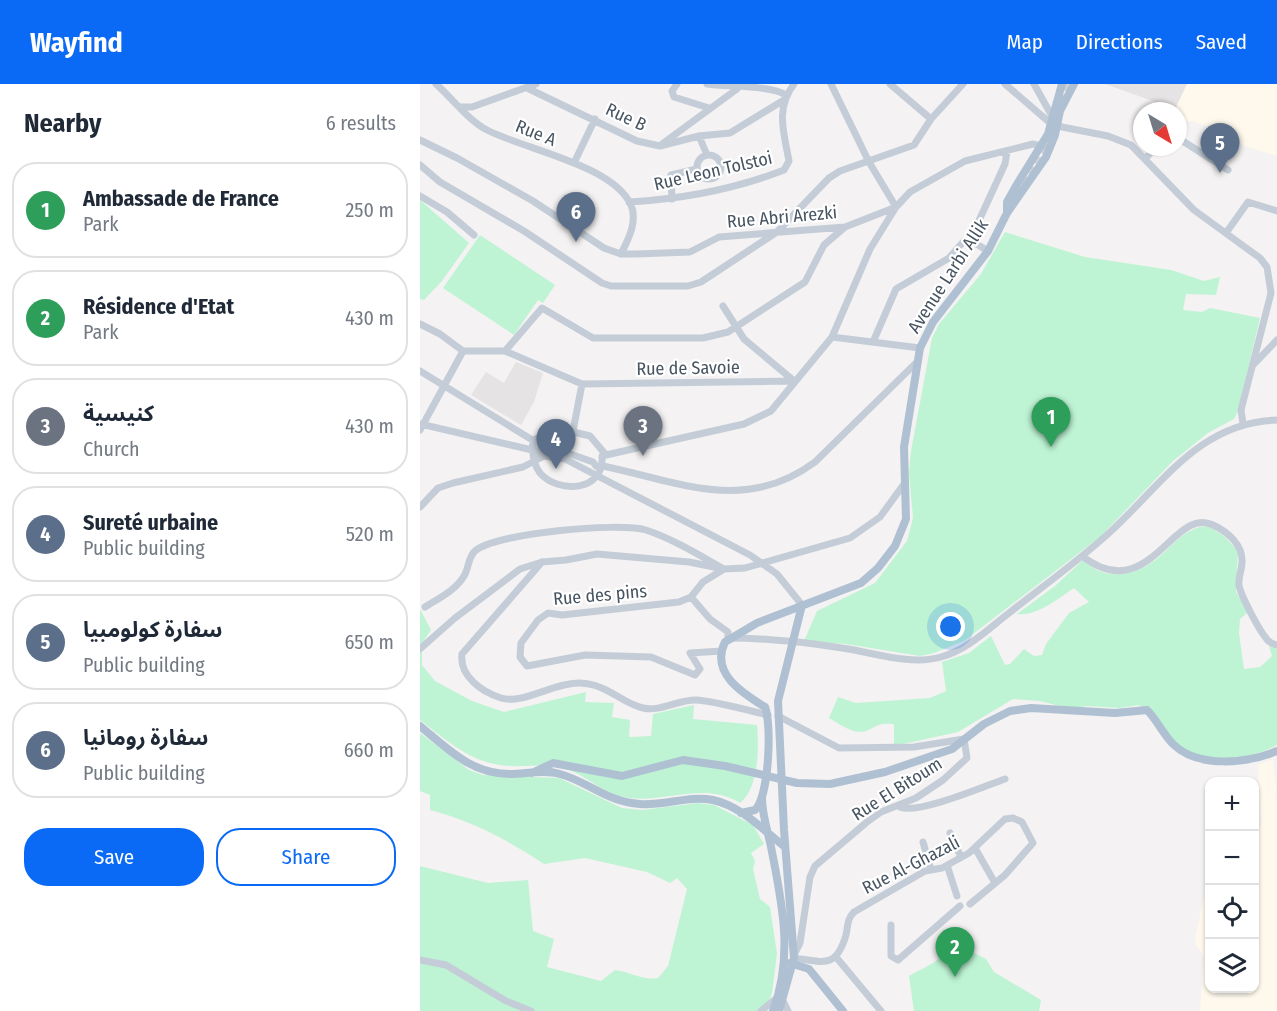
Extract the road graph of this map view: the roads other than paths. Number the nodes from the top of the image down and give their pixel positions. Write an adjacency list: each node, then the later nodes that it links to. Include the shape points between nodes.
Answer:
1 (436, 84): 18 (street, Rue A)
2 (536, 84): 14 (street)
3 (677, 84): 19 (street, via 672,91 674,97)
4 (707, 84): 15 (street)
5 (794, 84): 17 (street)
6 (831, 84): 34 (street)
7 (890, 84): 21 (street)
8 (963, 84): 21 (street)
9 (1005, 84): 22 (street)
10 (1034, 84): 22 (street)
11 (1074, 84): 16 (main road, Avenue Larbi Allik)
12 (774, 87): 15 (street); 17 (street)
13 (1061, 87): 16 (main road); 22 (main road, Avenue Larbi Allik)
14 (527, 88): 18 (street); 20 (street, Rue B)
15 (737, 88): 19 (street)
16 (1069, 96): 22 (main road, Avenue Larbi Allik)
17 (785, 97): 24 (street, Rue B, via 730,133); 40 (street, Rue Leon Tolstoi, via 781,129 788,166 766,177)
18 (461, 108): 35 (street, Rue A, via 488,130)
19 (709, 108): 23 (street)
20 (595, 119): 29 (street, Rue B, via 637,141); 35 (street)
21 (931, 119): 34 (street, via 914,145)
22 (1053, 121): 27 (main road, Avenue Larbi Allik); 30 (main road, Avenue Larbi Allik); 33 (street, via 1123,140)
23 (679, 130): 26 (street); 29 (street)
24 (699, 136): 26 (street, Rue B); 32 (street)
25 (421, 139): 53 (street, Rue Abri Arezki, via 533,201 604,248)
26 (682, 141): 29 (street, Rue B)
27 (1041, 144): 30 (street); 31 (street, Rue Abri Arezki); 46 (main road, Avenue Larbi Allik, via 1007,202)
28 (1187, 144): 38 (street)
29 (660, 146)
30 (1050, 149): 46 (main road, Avenue Larbi Allik)
31 (1007, 152): 44 (street, Rue Abri Arezki, via 957,165 910,192); 51 (street)
32 (707, 155): 37 (street, via 700,159); 39 (street, via 720,162 721,170)
33 (1146, 158): 49 (street, via 1194,210)
34 (869, 162): 44 (street); 48 (street, via 829,178)
35 (574, 163): 43 (street, Rue A, via 616,184)
36 (420, 165): 48 (street, via 440,182 611,286 688,286 701,282)
37 (697, 169): 39 (street, via 704,178); 42 (street, via 672,175)
38 (1228, 170)
39 (713, 178): 40 (street)
40 (717, 189): 42 (street, Rue Leon Tolstoi)
41 (420, 196): 50 (street)
42 (672, 200): 43 (street, Rue Leon Tolstoi)
43 (629, 202): 53 (street, via 632,227)
44 (896, 207): 47 (street, Rue Abri Arezki); 57 (street, via 870,249)
45 (1277, 212): 49 (street, via 1248,202)
46 (1007, 213): 52 (main road, Avenue Larbi Allik)
47 (845, 227): 48 (street, Rue Abri Arezki); 56 (street, via 824,245 805,282)
48 (777, 232): 53 (street, Rue Abri Arezki, via 719,237 682,253)
49 (1226, 233): 64 (street, via 1260,258 1271,281)
50 (474, 235)
51 (970, 240): 52 (street); 59 (street, via 964,241 949,258 896,289)
52 (988, 251): 60 (main road, Avenue Larbi Allik, via 933,322)
53 (621, 254)
54 (723, 306): 56 (street)
55 (420, 324): 61 (street)
56 (735, 328): 62 (street, via 704,338 593,338 542,308); 66 (street)
57 (832, 337): 59 (street); 66 (street)
58 (1277, 340): 64 (street)
59 (873, 342): 60 (street)
60 (920, 348): 63 (main road, Avenue Larbi Allik)
61 (463, 351): 62 (street); 68 (street)
62 (505, 351): 67 (street)
63 (918, 362): 78 (street, via 815,462 776,485 752,491 726,491); 81 (main road, Avenue Larbi Allik, via 904,447)
64 (1252, 366): 70 (street, via 1241,410)
65 (420, 371): 68 (street)
66 (794, 381): 67 (street, Rue de Savoie); 76 (street, via 771,411 755,420)
67 (582, 384): 72 (street)
68 (443, 385): 71 (street); 73 (street)
69 (1277, 420): 70 (street)
70 (1243, 424): 83 (street, via 1209,439 1176,465)
71 (421, 426): 75 (street)
72 (573, 431): 73 (street, via 554,430); 76 (street, via 590,436)
73 (533, 440): 74 (street); 75 (street)
74 (546, 445): 75 (street, via 550,450); 78 (street)
75 (540, 454): 77 (street); 79 (street, via 565,459)
76 (606, 455): 78 (street)
77 (534, 461): 80 (street, via 549,480 567,485 587,484); 82 (street, via 438,488)
78 (597, 465): 79 (street, via 586,466); 80 (street)
79 (588, 472): 80 (street)
80 (598, 476): 89 (street, via 750,555 777,574 790,588)
81 (904, 484): 85 (street, via 880,517 850,538 745,567); 87 (main road, Avenue Larbi Allik, via 906,519 896,546 869,577)
82 (420, 507)
83 (1082, 556): 92 (street, via 973,642 941,657 924,660 782,641); 93 (street, via 1098,567 1129,570 1157,554 1184,528 1196,523 1215,526 1241,549 1239,588 1266,640)
84 (542, 562): 85 (street, via 607,554); 94 (street, via 506,578); 96 (street, via 462,654 463,668 484,690 509,700 562,684 580,683 599,686 646,709 696,700)
85 (724, 569): 86 (street, Rue des pins, via 703,582); 88 (street, via 643,530 606,526 571,529 520,537 474,551 463,579)
86 (691, 597): 92 (street, via 728,632); 95 (street, Rue des pins, via 661,605 548,613 521,643 520,657 527,666 585,655 651,657 695,675 700,669 690,653)
87 (819, 600): 89 (main road, Avenue Larbi Allik); 91 (main road, via 808,610)
88 (425, 607)
89 (799, 607): 90 (main road); 91 (main road)
90 (781, 613): 91 (main road, via 792,621); 92 (main road)
91 (796, 632): 96 (main road)
92 (728, 638): 95 (main road)
93 (1277, 645)
94 (420, 649)
95 (722, 651): 96 (main road, via 722,663 731,682)
96 (772, 718): 98 (street, via 839,748 914,747); 104 (main road); 107 (main road)
97 (420, 726): 102 (main road, via 479,770 494,774)
98 (964, 739): 101 (main road, via 1011,711 1143,710 1150,712 1173,745 1196,757 1232,761); 102 (main road, via 952,749 885,772 830,784 797,783 683,760 622,776 553,763); 105 (street, Rue El Bitoum, via 968,753 965,761)
99 (1277, 745): 101 (main road)
100 (1277, 750): 101 (main road)
101 (1267, 755)
102 (532, 773): 106 (main road, via 562,774 622,802 643,804 699,798 714,800)
103 (1005, 779): 105 (street, via 954,799)
104 (763, 797): 106 (main road, via 755,810); 109 (main road)
105 (900, 807): 123 (street, Rue El Bitoum, via 867,822 815,866 800,943)
106 (741, 813): 109 (main road)
107 (784, 831): 109 (main road); 111 (main road)
108 (950, 833): 113 (street)
109 (768, 834): 111 (main road); 123 (main road)
110 (923, 842): 115 (street)
111 (785, 847): 123 (main road)
112 (975, 848): 113 (street, Rue Al-Ghazali); 116 (street); 116 (street, Rue Al-Ghazali, via 1005,819 1022,822 1028,830 1033,843 1030,849)
113 (962, 857): 114 (street, Rue Al-Ghazali)
114 (947, 865): 115 (street, Rue Al-Ghazali); 117 (street)
115 (931, 870): 121 (street, Rue Al-Ghazali, via 851,915)
116 (995, 883): 118 (street, Rue Al-Ghazali)
117 (957, 896)
118 (970, 904)
119 (960, 906): 120 (street, via 898,960 891,956)
120 (891, 925)
121 (836, 957): 123 (street, via 824,962); 125 (street)
122 (420, 960): 126 (street, via 446,965 506,1001)
123 (790, 962): 124 (main road); 131 (main road, via 809,974)
124 (780, 1000): 127 (street); 128 (main road); 129 (main road); 130 (street)
125 (876, 1009)
126 (531, 1011)
127 (761, 1011)
128 (773, 1011)
129 (779, 1011)
130 (788, 1011)
131 (843, 1011)

